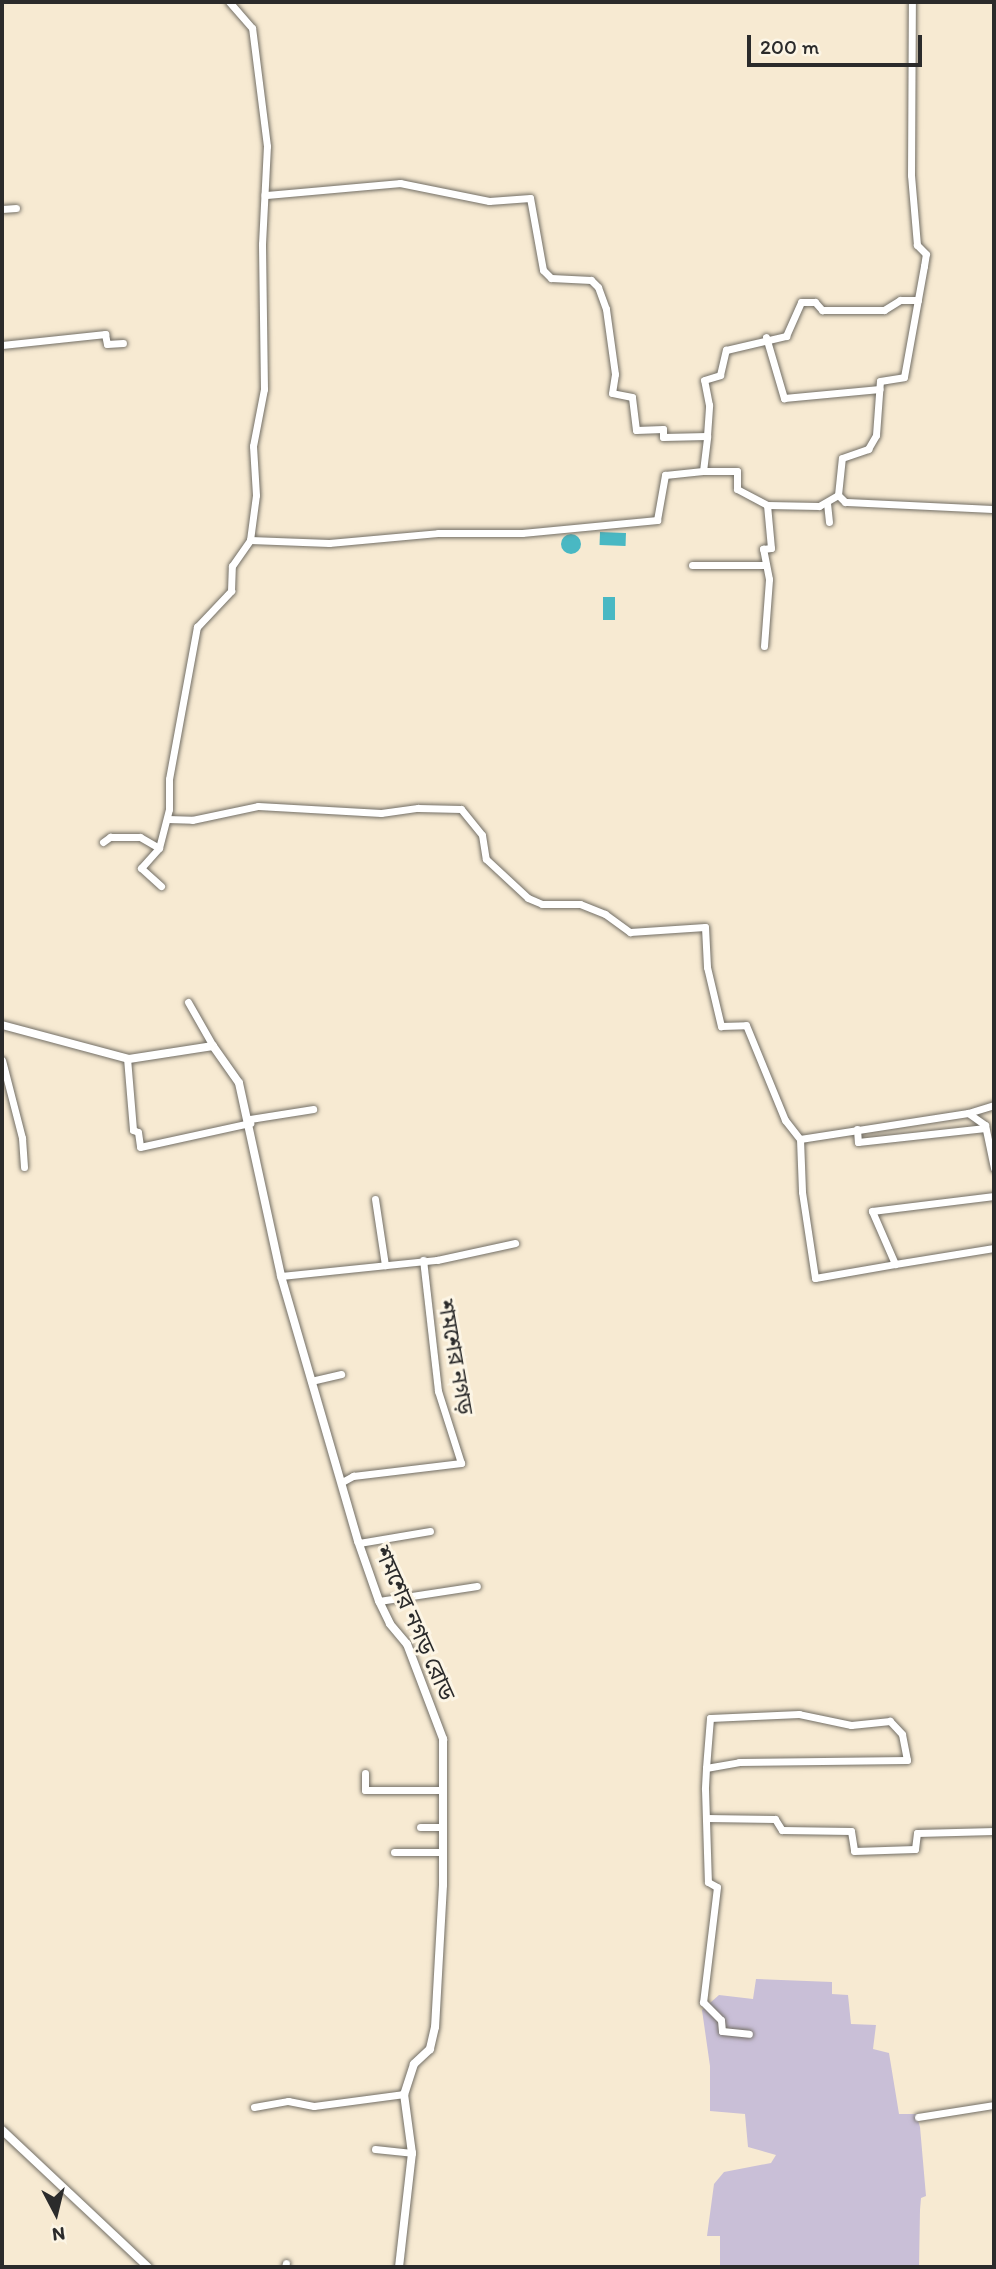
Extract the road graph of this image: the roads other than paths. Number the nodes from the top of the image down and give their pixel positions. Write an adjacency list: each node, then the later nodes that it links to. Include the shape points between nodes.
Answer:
1 (229, 2): 3 (street, via 252,28 267,146)
2 (912, 2): 6 (street, via 911,175 917,245 926,254)
3 (265, 195): 11 (street, via 400,183 489,201 530,198 543,270 551,278 591,280 597,287 606,309 615,374 612,394 632,397 636,430 663,429 663,436); 18 (street, via 264,389 253,446 256,495)
4 (16, 208): 5 (street)
5 (2, 209)
6 (918, 300): 7 (street, via 900,300 884,310 822,310 815,302 800,302 786,336); 10 (street, via 904,377 880,381)
7 (766, 337): 10 (street, via 784,398); 11 (street, via 726,350 720,374 704,380 709,405)
8 (123, 343): 9 (street, via 107,344 105,334)
9 (2, 345)
10 (880, 390): 13 (street, via 876,435 868,449 842,458)
11 (707, 436): 12 (street)
12 (703, 471): 15 (street, via 737,471 737,489); 18 (street, via 664,475 657,520 522,533 438,533 329,543)
13 (838, 495): 14 (street); 16 (street, via 845,502)
14 (827, 503): 15 (street); 17 (street)
15 (767, 505): 20 (street, via 771,548 763,550)
16 (994, 509)
17 (829, 522)
18 (250, 540): 22 (street, via 232,566 231,591 197,627 169,779)
19 (692, 565): 20 (street)
20 (766, 565): 21 (street)
21 (764, 646)
22 (167, 819): 24 (street); 37 (street, via 192,820 258,806 337,812 461,809 482,835 486,859 528,898 542,904 580,904 630,932 705,927 713,1008 721,1026 746,1025 785,1120)
23 (103, 842): 24 (street, via 110,837 140,837)
24 (159, 848): 25 (street, via 141,867)
25 (161, 886)
26 (188, 1002): 28 (street)
27 (2, 1026): 29 (street)
28 (214, 1046): 29 (street); 34 (street, শমশের নগড় রোড, via 239,1083)
29 (127, 1058): 34 (street, via 133,1129 138,1132 140,1147)
30 (2, 1060): 38 (street, via 22,1138)
31 (994, 1105): 33 (street)
32 (313, 1109): 34 (street)
33 (968, 1113): 35 (street); 36 (street)
34 (250, 1121): 47 (street, শমশের নগড় রোড)
35 (985, 1128): 36 (street, via 858,1142); 39 (street)
36 (857, 1129): 37 (street)
37 (800, 1139): 45 (street, via 802,1192 815,1278)
38 (24, 1167)
39 (994, 1168)
40 (994, 1196): 45 (street, via 872,1211)
41 (375, 1199): 46 (street)
42 (515, 1243): 44 (street)
43 (994, 1248): 45 (street)
44 (423, 1260): 46 (street); 50 (street, শমশের নগড়, via 438,1391 461,1463 353,1476)
45 (895, 1264)
46 (385, 1265): 47 (street)
47 (281, 1276): 49 (street, শমশের নগড় রোড)
48 (341, 1374): 49 (street)
49 (311, 1381): 50 (street, শমশের নগড় রোড)
50 (342, 1482): 52 (street, শমশের নগড় রোড)
51 (430, 1531): 52 (street)
52 (359, 1543): 54 (street, শমশের নগড় রোড)
53 (477, 1587): 54 (street)
54 (379, 1601): 57 (street, শমশের নগড় রোড, via 407,1644 443,1739)
55 (706, 1768): 55 (street, via 739,1762 907,1760 902,1734 890,1721 851,1725 799,1714 750,1714 710,1718); 58 (street)
56 (365, 1773): 57 (street, via 365,1790)
57 (443, 1790): 59 (street, শমশের নগড় রোড)
58 (706, 1818): 61 (street, via 775,1819 782,1830 852,1831 854,1851 915,1849 917,1833); 64 (street, via 708,1882 717,1887 703,2002 721,2020 722,2031)
59 (443, 1826): 60 (street); 63 (street, শমশের নগড় রোড)
60 (420, 1827)
61 (994, 1831)
62 (394, 1852): 63 (street)
63 (443, 1852): 65 (street, শমশের নগড় রোড, via 435,2027 430,2049 415,2064)
64 (749, 2034)
65 (404, 2094): 67 (street, via 314,2106 288,2101); 71 (street, শমশের নগড় রোড)
66 (994, 2105): 68 (street)
67 (254, 2107)
68 (918, 2117)
69 (2, 2130): 72 (street)
70 (375, 2149): 71 (street)
71 (412, 2153): 73 (street, শমশের নগড় রোড)
72 (148, 2267)
73 (399, 2267)

